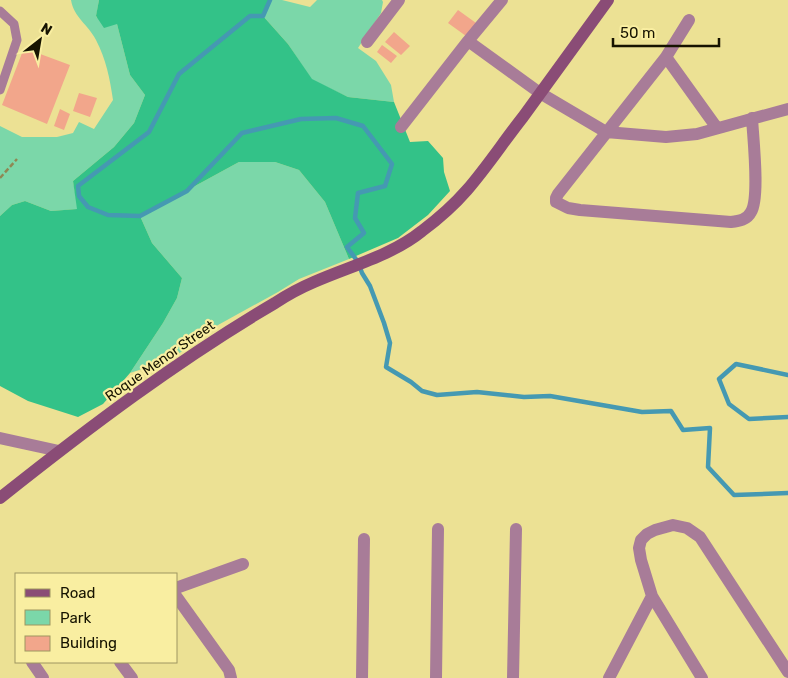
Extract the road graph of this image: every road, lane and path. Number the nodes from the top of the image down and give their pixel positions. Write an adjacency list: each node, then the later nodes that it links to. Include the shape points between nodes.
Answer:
1 (399, 0): 7 (street)
2 (502, 0): 6 (street)
3 (608, 0): 10 (street, Roque Menor Street)
4 (0, 11): 9 (lane, via 14,24 17,40)
5 (689, 20): 8 (street)
6 (468, 41): 10 (street); 13 (street)
7 (367, 42)
8 (666, 57): 14 (street); 15 (street)
9 (0, 90)
10 (540, 93): 15 (street); 19 (street, Roque Menor Street, via 460,197 422,232 374,258 312,282 283,298 165,373)
11 (788, 109): 12 (street)
12 (752, 118): 14 (street); 15 (street, via 754,205 746,218 731,222 580,210 560,205 556,202 558,194)
13 (401, 127)
14 (717, 128): 15 (street, via 698,134 666,137)
15 (606, 132)
16 (17, 159): 17 (path)
17 (0, 178)
18 (0, 438): 19 (street)
19 (59, 451): 20 (street, Roque Menor Street)
20 (0, 498)
21 (438, 529): 36 (street)
22 (516, 530): 37 (street)
23 (364, 539): 35 (street)
24 (243, 564): 25 (street)
25 (178, 587)
26 (652, 596): 30 (street, via 641,560 641,540 655,530 673,525 687,528 700,537); 31 (street); 38 (street)
27 (178, 599): 34 (street, via 230,670)
28 (33, 663): 32 (street)
29 (121, 663): 33 (street)
30 (788, 672)
31 (610, 677)
32 (43, 678)
33 (132, 678)
34 (231, 678)
35 (362, 678)
36 (436, 678)
37 (513, 678)
38 (702, 678)

